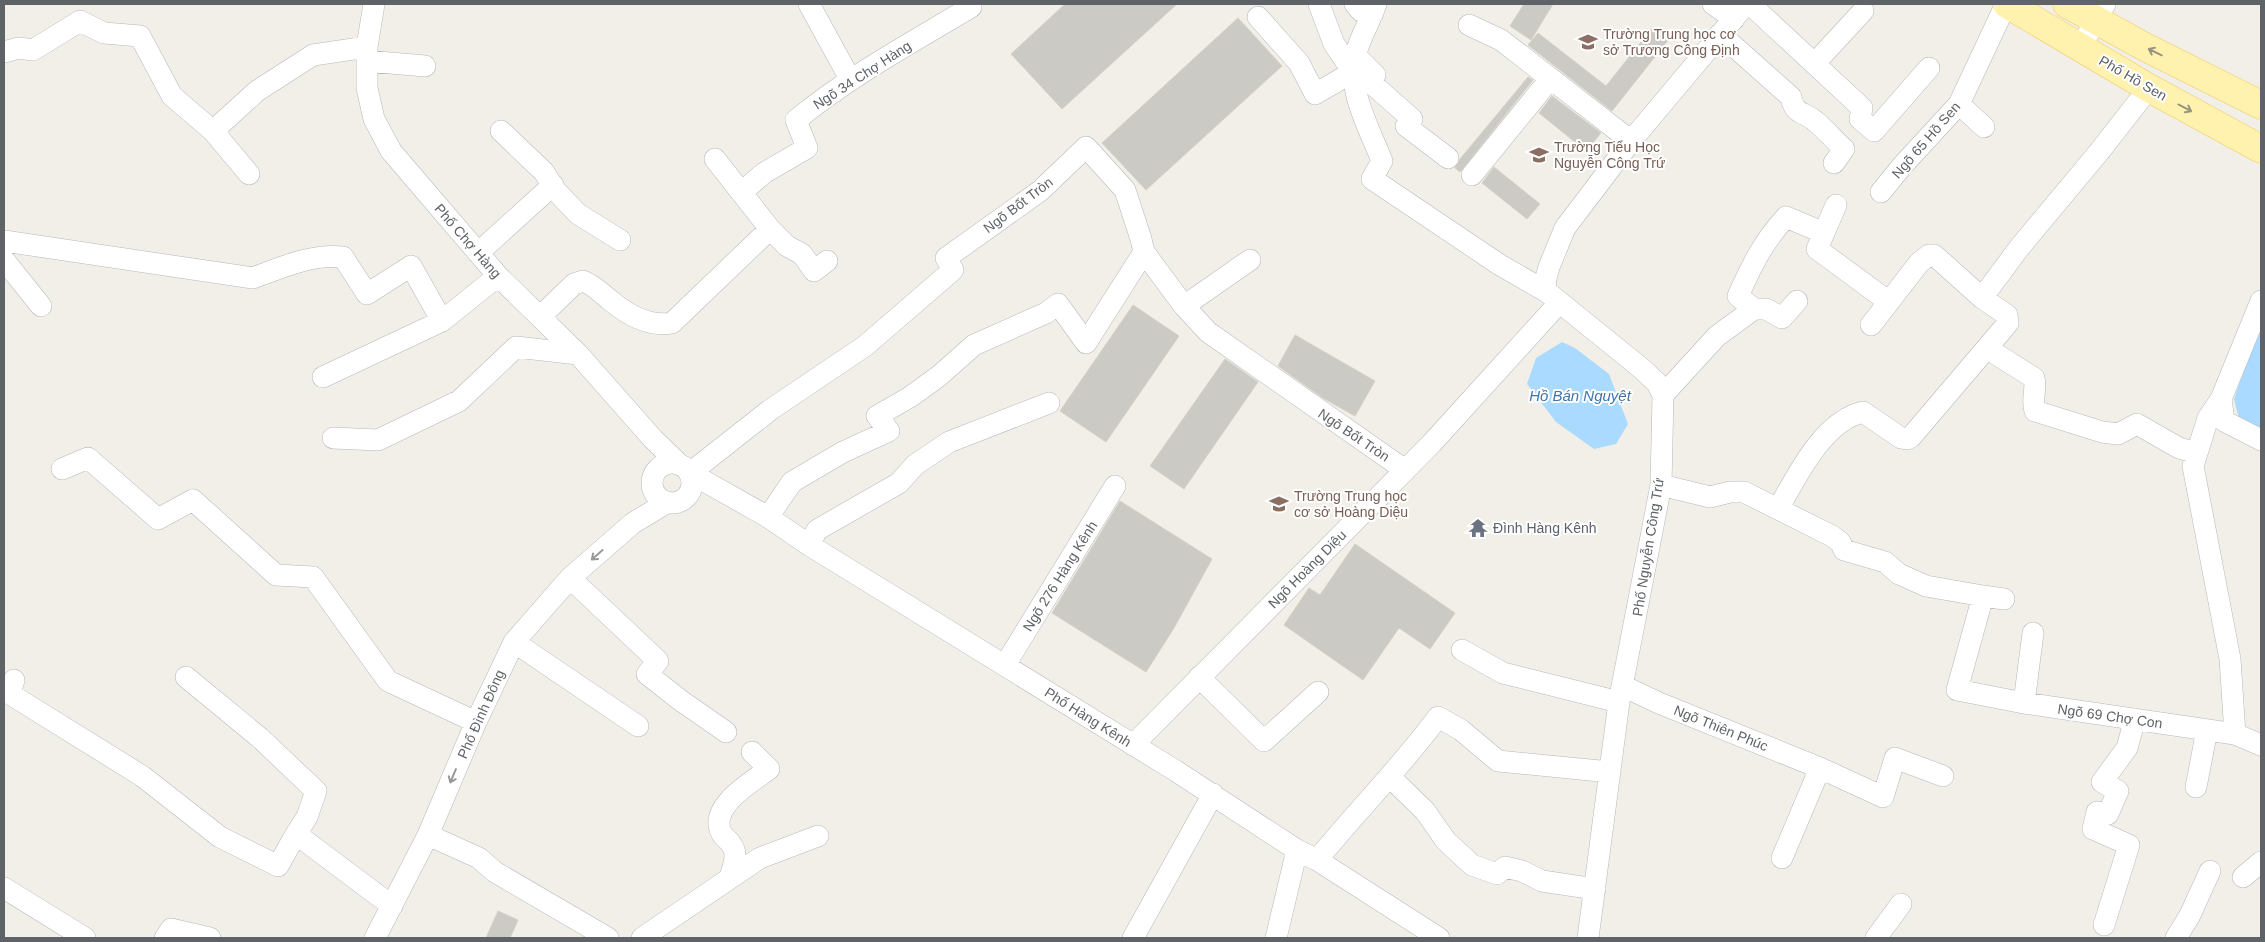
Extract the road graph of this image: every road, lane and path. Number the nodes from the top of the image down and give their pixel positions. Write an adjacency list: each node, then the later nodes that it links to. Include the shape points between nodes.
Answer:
1 (374, 4): 16 (street, Phố Chợ Hàng)
2 (809, 4): 21 (street)
3 (1319, 4): 18 (street, via 1334,44)
4 (1713, 4): 12 (street)
5 (1750, 4): 17 (street)
6 (2007, 4): 14 (main road, Phố Hồ Sen); 24 (street, Ngõ 65 Hồ Sen)
7 (971, 7): 21 (street, Ngõ 34 Chợ Hàng)
8 (1368, 7): 18 (street)
9 (2084, 8): 14 (street); 25 (main road, one-way to 9, via 2145,47)
10 (1863, 11): 17 (street)
11 (1258, 17): 18 (street, via 1299,63 1315,94)
12 (1733, 19): 29 (street); 33 (street, via 1800,114 1814,120 1844,149)
13 (1468, 25): 22 (street, via 1501,40)
14 (2070, 42): 23 (main road, Phố Hồ Sen)
15 (4, 52): 28 (street, via 19,48 33,50 80,21 104,33 140,36 172,96)
16 (367, 54): 19 (street); 28 (street, via 313,55 257,91); 45 (street, Phố Chợ Hàng, via 368,88 374,119 391,151)
17 (1815, 63): 20 (street, via 1862,108 1860,119 1874,131)
18 (1354, 64): 31 (street, via 1375,75 1370,82 1412,119 1406,126); 50 (street, via 1354,90 1382,161 1372,179)
19 (425, 66)
20 (1929, 68)
21 (850, 79): 37 (street, Ngõ 34 Chợ Hàng, via 796,120 807,148 764,173)
22 (1550, 79): 29 (street); 35 (street)
23 (2149, 88): 30 (main road, Phố Hồ Sen, one-way to 30); 51 (street)
24 (1959, 104): 26 (street); 38 (street, Ngõ 65 Hồ Sen)
25 (2261, 105)
26 (1984, 126)
27 (501, 130): 36 (street, via 544,172)
28 (213, 131): 34 (street)
29 (1631, 141): 50 (street, via 1565,228 1545,282)
30 (2261, 148)
31 (1448, 158)
32 (715, 159): 37 (street)
33 (1834, 163)
34 (249, 174)
35 (1472, 175)
36 (552, 185): 42 (street, via 578,214); 45 (street)
37 (742, 192): 40 (street)
38 (1881, 192)
39 (1836, 205): 41 (street)
40 (770, 229): 48 (street, via 787,246 802,254 814,271); 58 (street, via 672,322 651,323 583,281 574,284)
41 (1824, 233): 54 (street, via 1817,249); 57 (street, via 1786,217 1769,235 1738,296)
42 (620, 240)
43 (4, 241): 59 (street, via 253,278 292,263 326,256 343,257 367,294 411,266)
44 (1144, 252): 56 (street, Ngõ Bốt Tròn); 70 (street, Ngõ Bốt Tròn, via 1125,190 1086,147 1040,191 946,258 953,270 865,346); 78 (street, via 1086,343 1058,304 1046,313 974,344 939,376 878,416 889,431 843,452 792,482)
45 (478, 254): 49 (street, Phố Chợ Hàng)
46 (4, 260): 55 (street)
47 (1250, 260): 56 (street)
48 (827, 261)
49 (498, 276): 58 (street, Phố Chợ Hàng); 59 (street)
50 (1553, 297): 64 (street, via 1641,368 1657,383); 72 (street, Ngõ Hoàng Diệu, via 1452,422)
51 (1982, 298): 54 (street, via 1934,255 1929,255); 61 (street, via 2007,316 2008,323)
52 (1797, 301): 57 (street, via 1782,318 1766,309)
53 (2261, 301): 65 (street)
54 (1889, 302): 60 (street)
55 (41, 306)
56 (1184, 306): 72 (street, Ngõ Bốt Tròn, via 1208,332)
57 (1754, 309): 64 (street, via 1717,336)
58 (541, 316): 62 (street, Phố Chợ Hàng)
59 (442, 321): 63 (street)
60 (1871, 324)
61 (1988, 348): 69 (street, via 2034,378 2035,412 2118,434 2138,424 2179,448); 77 (street, via 1907,439 1863,412 1854,414 1833,429 1814,450)
62 (578, 354): 67 (street, via 516,347 459,401 378,440); 70 (street, Phố Chợ Hàng)
63 (323, 377)
64 (1663, 396): 73 (street, Phố Nguyễn Công Trứ)
65 (2221, 399): 68 (street, via 2224,421); 69 (street, via 2208,418)
66 (1049, 403): 79 (street, via 948,442 914,465 899,483 817,530)
67 (333, 438)
68 (2261, 440)
69 (2197, 453): 98 (street, via 2193,466 2230,659)
70 (677, 468): 75 (street, via 692,486); 75 (street, via 653,477); 76 (street, Phố Hàng Kênh)
71 (62, 469): 94 (street, via 88,458 158,519 193,500 276,574 313,577 388,681)
72 (1405, 470): 88 (street, Ngõ Hoàng Diệu)
73 (1661, 485): 77 (street, via 1710,497 1744,492); 91 (street, Phố Nguyễn Công Trứ)
74 (1115, 486): 86 (street, Ngõ 276 Hàng Kênh)
75 (669, 496): 76 (street, Phố Hàng Kênh); 80 (street, Phố Đình Đông, one-way to 80)
76 (736, 498): 78 (street, Phố Hàng Kênh)
77 (1778, 509): 81 (street, via 1832,536 1844,550 1885,562 1909,579 1926,586)
78 (768, 517): 79 (street, Phố Hàng Kênh)
79 (809, 544): 86 (street, Phố Hàng Kênh)
80 (570, 578): 84 (street, Phố Đình Đông); 97 (street, via 658,661 647,674)
81 (1983, 596): 82 (street); 92 (street, Ngõ 69 Chợ Con, via 1957,690)
82 (2004, 599)
83 (2032, 633): 92 (street)
84 (514, 642): 94 (street, Phố Đình Đông); 95 (street)
85 (1462, 650): 91 (street, Ngõ Thiên Phúc, via 1504,673)
86 (1005, 665): 99 (street, Phố Hàng Kênh)
87 (186, 677): 108 (street, via 260,738 316,791 307,817)
88 (1200, 677): 90 (street, via 1264,741); 99 (street, Ngõ Hoàng Diệu)
89 (14, 680): 108 (street, via 10,694 142,776 220,837 278,866)
90 (1318, 692)
91 (1621, 694): 102 (street, Ngõ Thiên Phúc, via 1659,703); 103 (street, Phố Nguyễn Công Trứ)
92 (2024, 703): 93 (street, Ngõ 69 Chợ Con)
93 (2135, 720): 96 (street, Ngõ 69 Chợ Con); 122 (street, via 2127,748 2102,782 2118,791 2108,814 2097,812 2093,829 2129,845)
94 (476, 722): 109 (street, Phố Đình Đông, one-way to 109)
95 (638, 726)
96 (2207, 730): 98 (street, Ngõ 69 Chợ Con); 106 (street)
97 (726, 732)
98 (2235, 734): 100 (street, Ngõ 69 Chợ Con)
99 (1133, 745): 107 (street, Phố Hàng Kênh)
100 (2261, 745)
101 (752, 752): 117 (street, via 769,768 720,810 721,834 736,854)
102 (1820, 768): 104 (street, Ngõ Thiên Phúc, via 1883,797 1895,758); 112 (street)
103 (1610, 772): 105 (street, via 1498,761 1461,730 1438,717); 119 (street, Phố Nguyễn Công Trứ)
104 (1943, 776)
105 (1390, 777): 113 (street); 119 (street, via 1425,811 1446,841 1472,865 1497,874 1505,866 1542,881)
106 (2196, 787)
107 (1212, 794): 111 (street, Phố Hàng Kênh); 129 (street)
108 (296, 834): 121 (street)
109 (428, 835): 121 (street, Phố Đình Đông); 127 (street, via 479,858 494,872)
110 (818, 836): 117 (street, via 760,858)
111 (1297, 850): 113 (street, Phố Hàng Kênh); 130 (street)
112 (1782, 858)
113 (1317, 860): 131 (street, Phố Hàng Kênh)
114 (2261, 862): 116 (street)
115 (2210, 871): 134 (street)
116 (2243, 877)
117 (730, 878): 128 (street)
118 (4, 888): 123 (street)
119 (1595, 889): 132 (street, Phố Nguyễn Công Trứ)
120 (1901, 904): 133 (street)
121 (392, 906): 126 (street, Phố Đình Đông)
122 (2104, 925)
123 (85, 938)
124 (165, 938): 125 (street, via 171,929)
125 (210, 938)
126 (375, 938)
127 (608, 938)
128 (642, 938)
129 (1134, 938)
130 (1276, 938)
131 (1439, 938)
132 (1588, 938)
133 (1876, 938)
134 (2176, 938)

